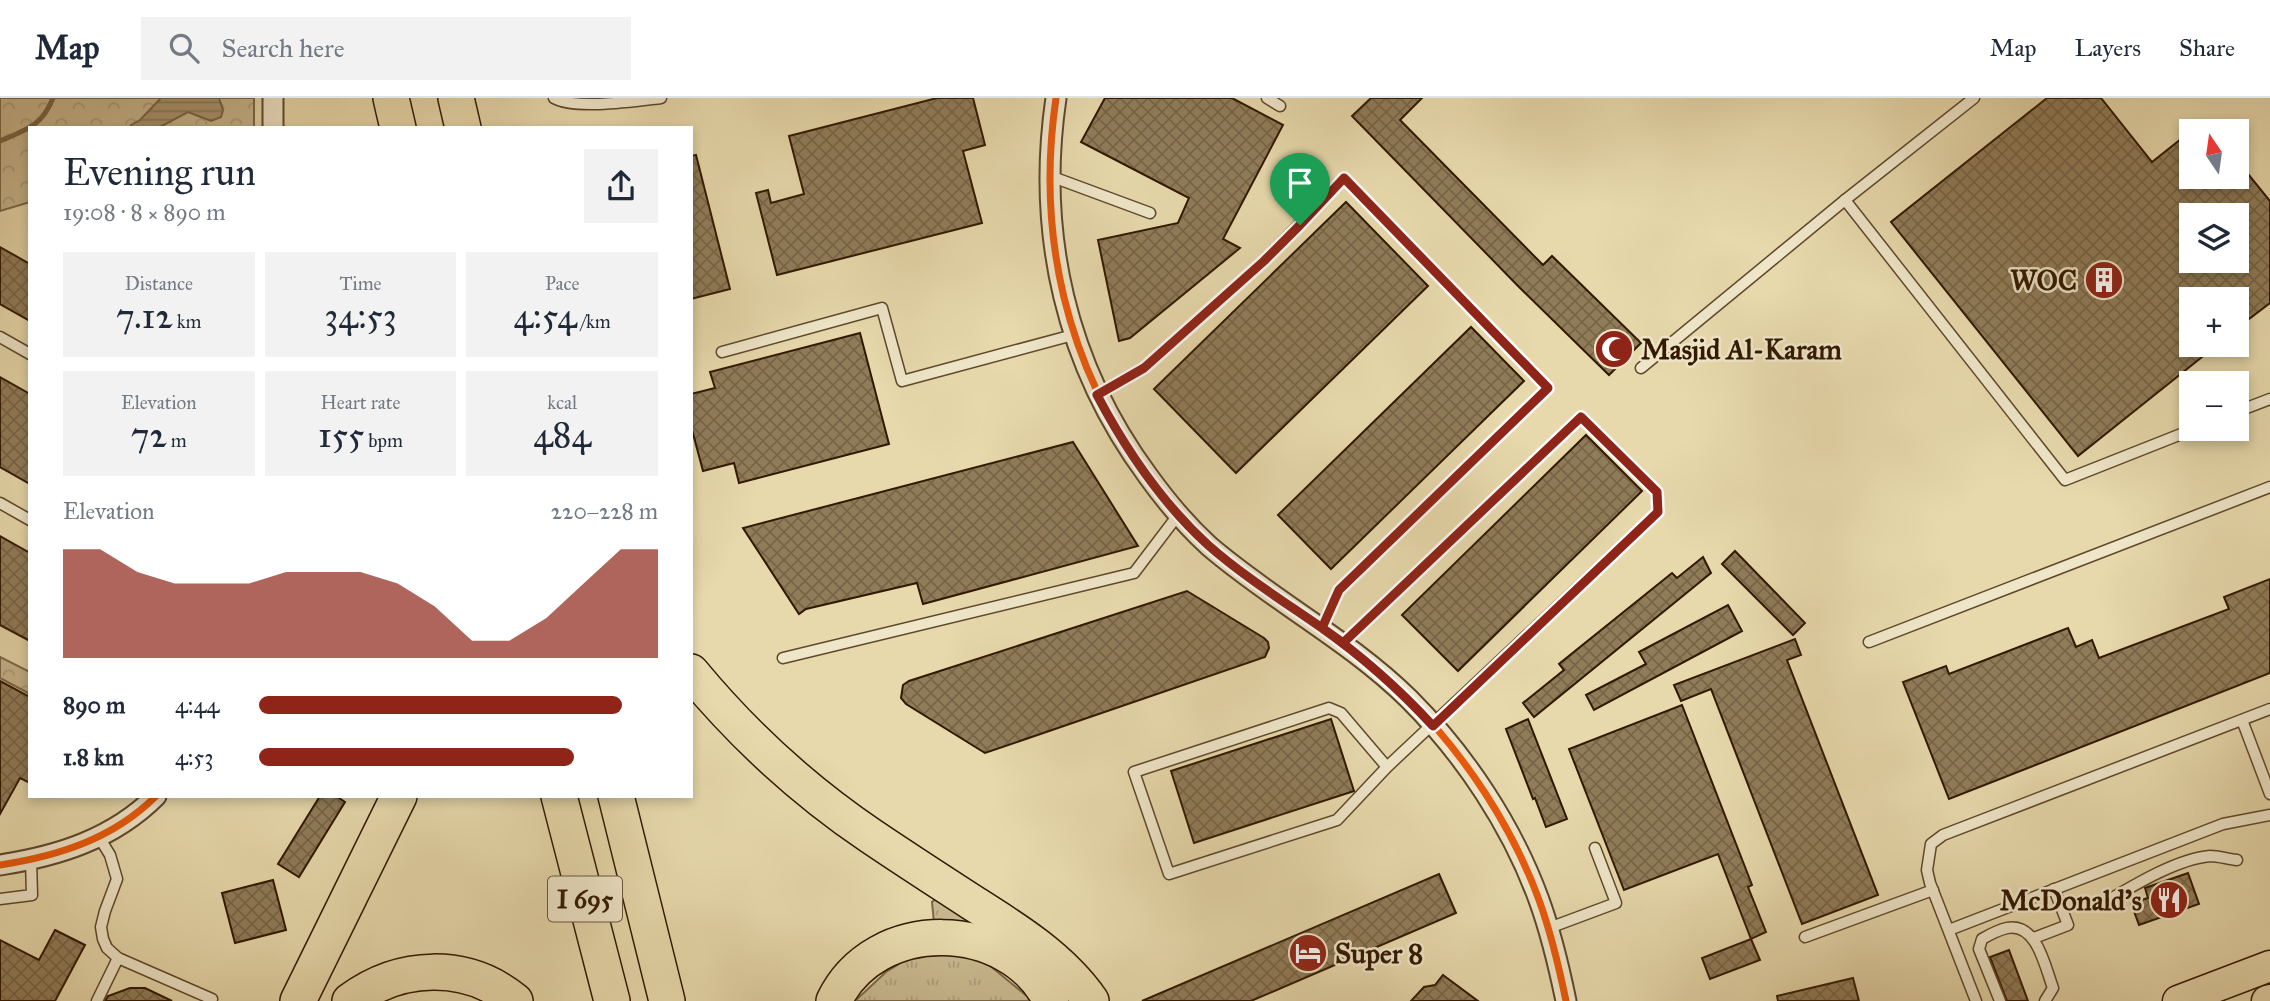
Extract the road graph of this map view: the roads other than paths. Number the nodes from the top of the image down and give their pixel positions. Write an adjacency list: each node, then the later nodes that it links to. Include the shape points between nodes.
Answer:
1 (273, 98): 10 (street)
2 (391, 98): 11 (highway)
3 (456, 98): 12 (highway)
4 (554, 98): 5 (lane, via 585,104)
5 (661, 98)
6 (1056, 98): 13 (street)
7 (1267, 98): 9 (lane)
8 (1974, 98): 14 (lane)
9 (1280, 106)
10 (272, 126)
11 (398, 126)
12 (463, 126)
13 (1049, 176): 15 (lane); 16 (street, via 1054,247)
14 (1844, 200): 20 (lane); 24 (lane, via 2065,480)
15 (1150, 213)
16 (1073, 335): 18 (lane, via 902,381 882,308); 21 (street)
17 (0, 337): 19 (lane)
18 (722, 352)
19 (28, 353)
20 (1641, 368)
21 (1097, 395): 27 (street, via 1131,453); 29 (lane, via 1144,368 1264,261 1344,178 1548,388 1339,590)
22 (2270, 399): 23 (lane)
23 (2249, 407)
24 (2179, 435)
25 (2270, 487): 30 (lane)
26 (0, 503): 28 (lane)
27 (1178, 514): 29 (street, via 1248,577); 32 (lane, via 1134,573)
28 (28, 519)
29 (1322, 628): 31 (street)
30 (1869, 642)
31 (1343, 643): 36 (street); 36 (lane, via 1581,417 1657,492 1658,512)
32 (783, 658)
33 (693, 674): 68 (highway, via 762,751 816,797 1032,942)
34 (2270, 709): 35 (lane)
35 (2242, 720): 38 (lane); 50 (lane, via 1943,835 1931,844 1927,858)
36 (1433, 726): 37 (lane); 53 (street, via 1504,826)
37 (1387, 767): 37 (lane, via 1337,820 1169,874 1134,772 1329,708 1341,713)
38 (2270, 794)
39 (154, 798): 44 (street)
40 (399, 798): 61 (highway)
41 (560, 798): 64 (highway, I 695)
42 (616, 798): 65 (highway, I 695)
43 (2270, 815): 49 (lane, via 2223,824)
44 (99, 837): 46 (street); 57 (lane, via 116,867 117,880 101,927 107,948)
45 (1595, 848): 53 (lane, via 1616,903)
46 (31, 860): 48 (street); 51 (lane, via 32,895)
47 (2237, 860): 52 (lane, via 2200,858 2145,878)
48 (0, 865)
49 (2054, 889): 54 (lane); 56 (lane, via 2068,925)
50 (1933, 890): 54 (lane); 55 (lane)
51 (0, 900)
52 (2102, 904)
53 (1549, 928): 69 (street)
54 (1949, 930): 70 (lane)
55 (1805, 937)
56 (2034, 938): 71 (lane, via 2020,928 2008,928 1982,939 1979,949); 72 (lane, via 2053,988)
57 (118, 958): 59 (lane); 60 (lane)
58 (2270, 967): 73 (main road)
59 (97, 1001)
60 (211, 1001)
61 (298, 1001)
62 (350, 1001): 63 (highway, via 381,982 426,971 472,977)
63 (515, 1001)
64 (612, 1001)
65 (667, 1001)
66 (834, 1001): 67 (highway, via 853,974 873,957 892,946 935,937 961,937 1010,955 1031,972)
67 (1051, 1001)
68 (1091, 1001)
69 (1566, 1001)
70 (1976, 1001)
71 (2000, 1001)
72 (2045, 1001)
73 (2178, 1001)

